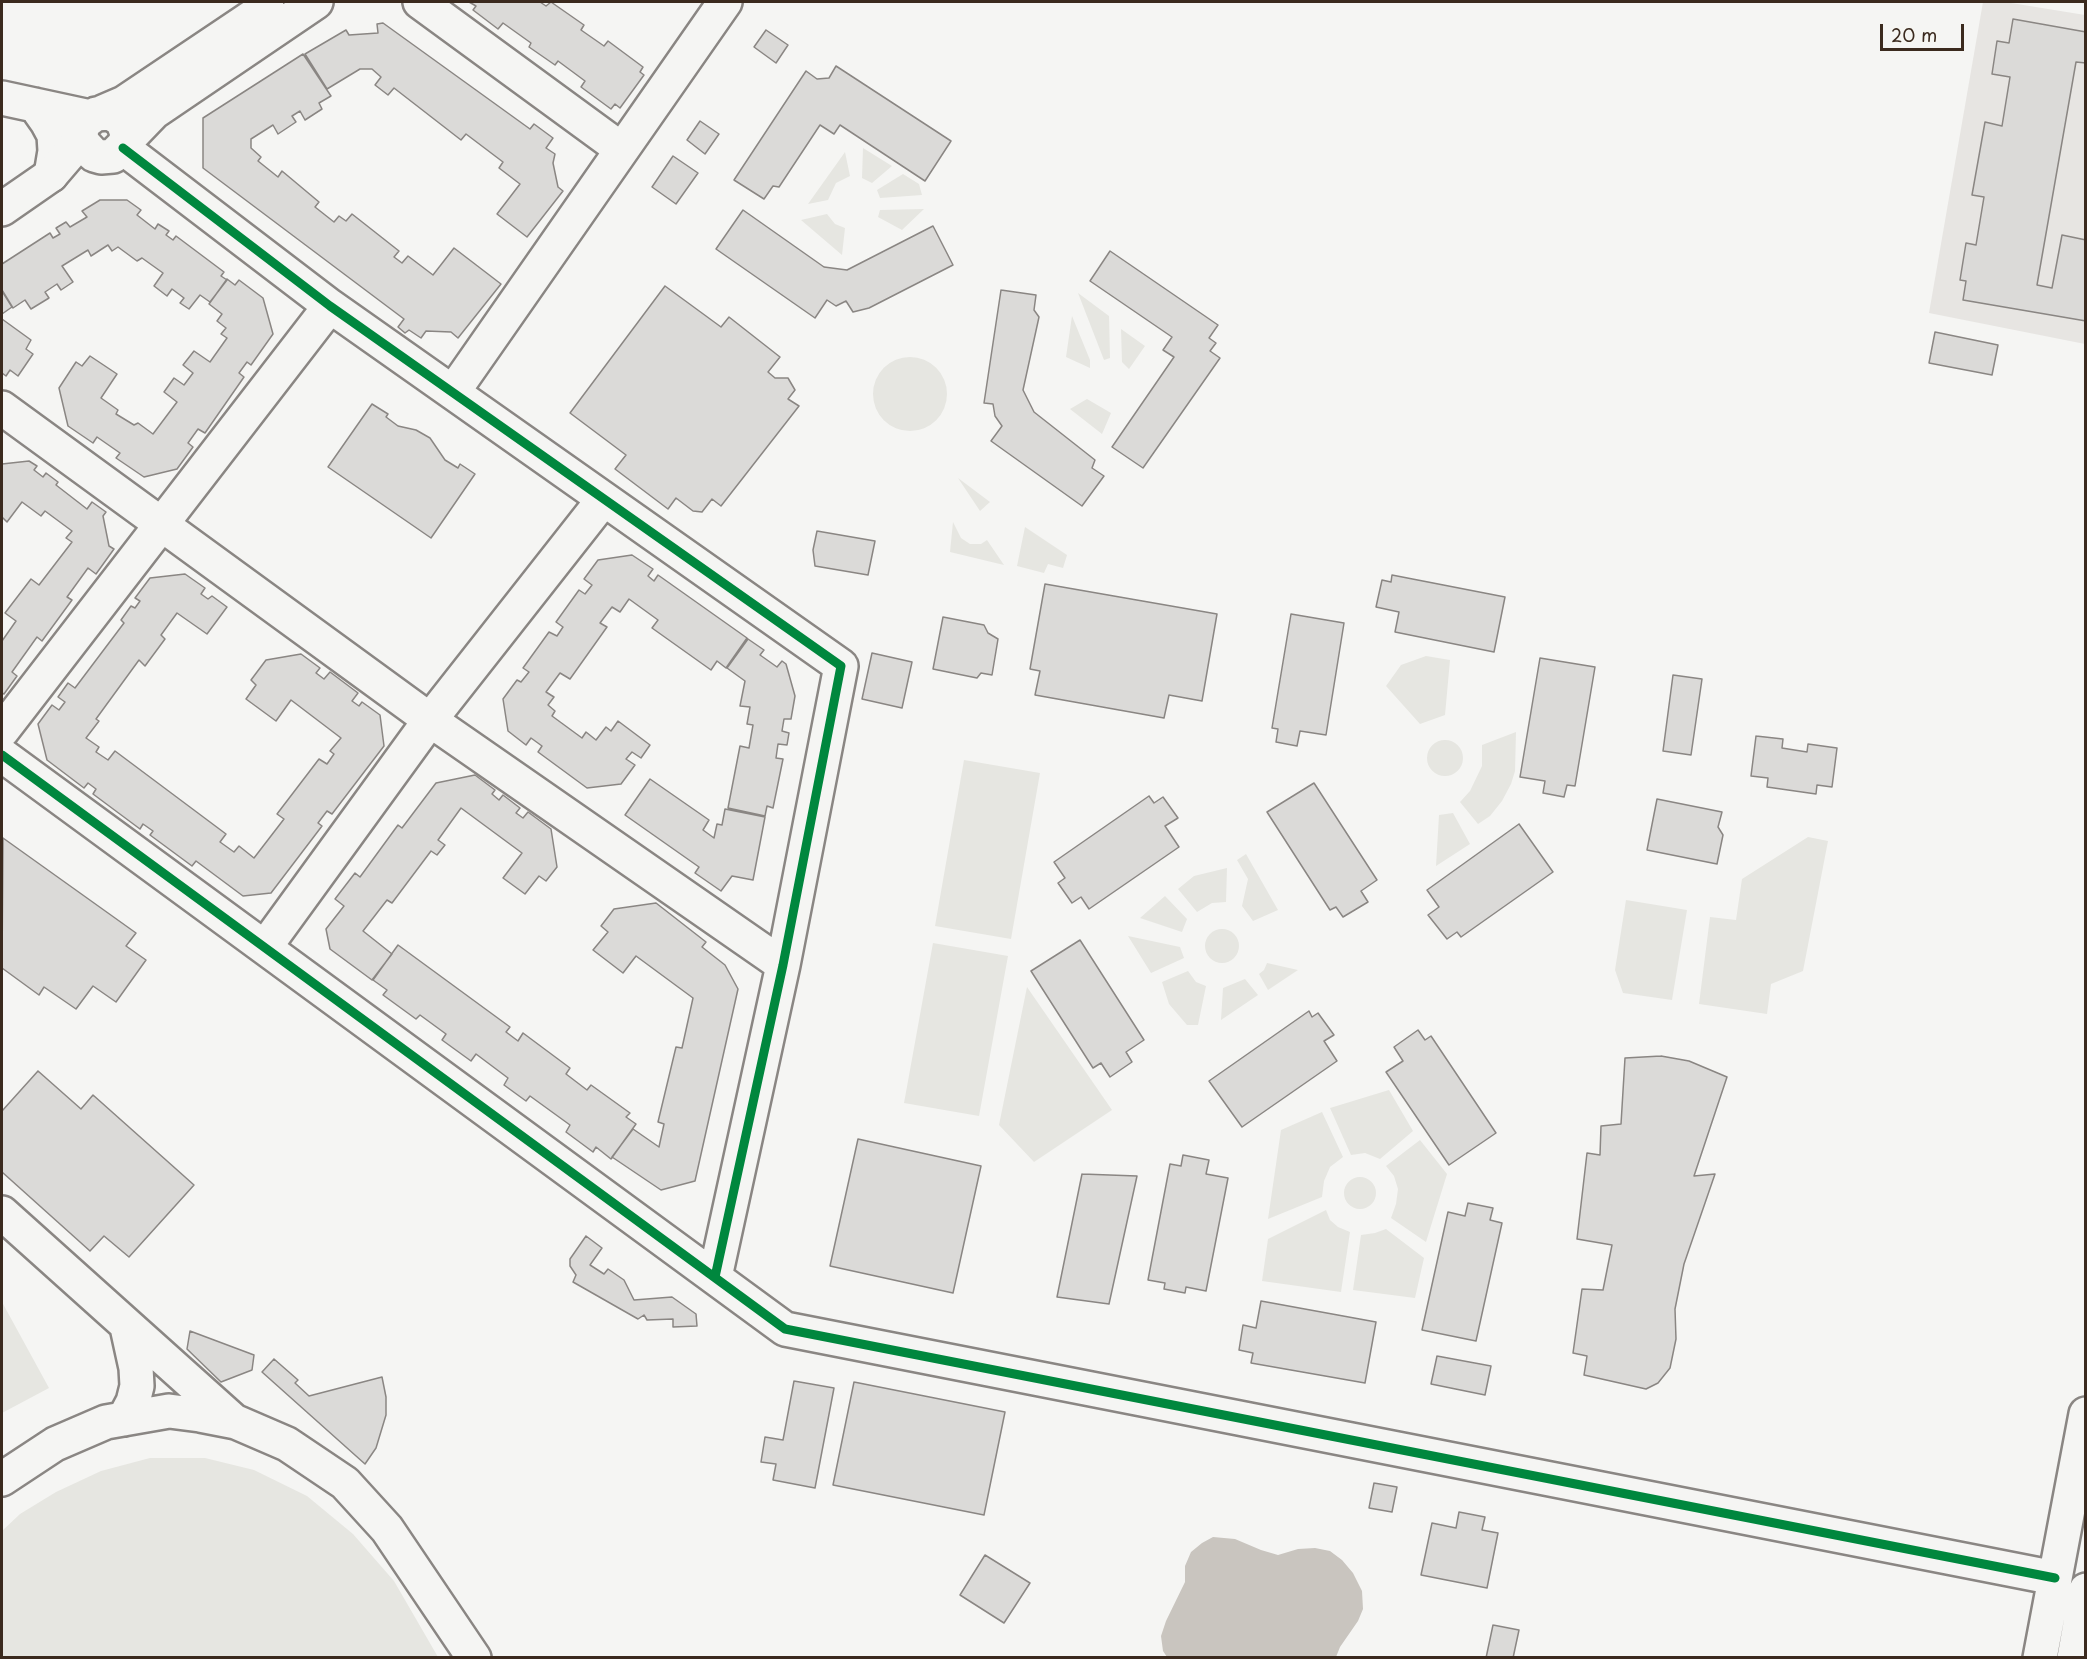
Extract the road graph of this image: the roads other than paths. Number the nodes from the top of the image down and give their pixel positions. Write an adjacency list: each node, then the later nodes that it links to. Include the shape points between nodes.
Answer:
1 (276, 2): 8 (main road, via 124,103)
2 (316, 2): 7 (main road)
3 (420, 2): 10 (main road)
4 (725, 2): 10 (main road)
5 (2, 98): 6 (main road)
6 (35, 105): 8 (main road); 12 (main road, via 54,135)
7 (154, 112): 9 (main road); 11 (main road, via 145,126 144,139)
8 (92, 119): 9 (main road, via 116,115 122,120 126,126); 12 (main road)
9 (117, 148): 11 (main road); 12 (main road)
10 (621, 149): 15 (main road)
11 (152, 171): 14 (main road)
12 (51, 175): 13 (main road)
13 (2, 209)
14 (330, 306): 15 (main road); 18 (main road)
15 (453, 392): 17 (main road)
16 (2, 408): 18 (main road)
17 (603, 500): 19 (main road); 23 (main road, via 841,666)
18 (161, 525): 19 (main road); 20 (main road)
19 (430, 720): 22 (main road); 23 (main road)
20 (2, 731)
21 (2, 755): 22 (main road)
22 (265, 947): 25 (main road)
23 (783, 965): 25 (main road)
24 (2, 1213): 26 (main road)
25 (716, 1277): 31 (main road, via 785,1329)
26 (127, 1327): 28 (main road, via 137,1386); 29 (main road)
27 (2085, 1414): 31 (main road)
28 (124, 1419): 29 (main road, via 169,1411); 30 (main road, via 106,1422 55,1444)
29 (236, 1422): 33 (main road, via 287,1444 345,1483 387,1529)
30 (2, 1479)
31 (2055, 1578): 34 (main road)
32 (2085, 1592): 35 (main road)
33 (474, 1658)
34 (2040, 1658)
35 (2074, 1658)

